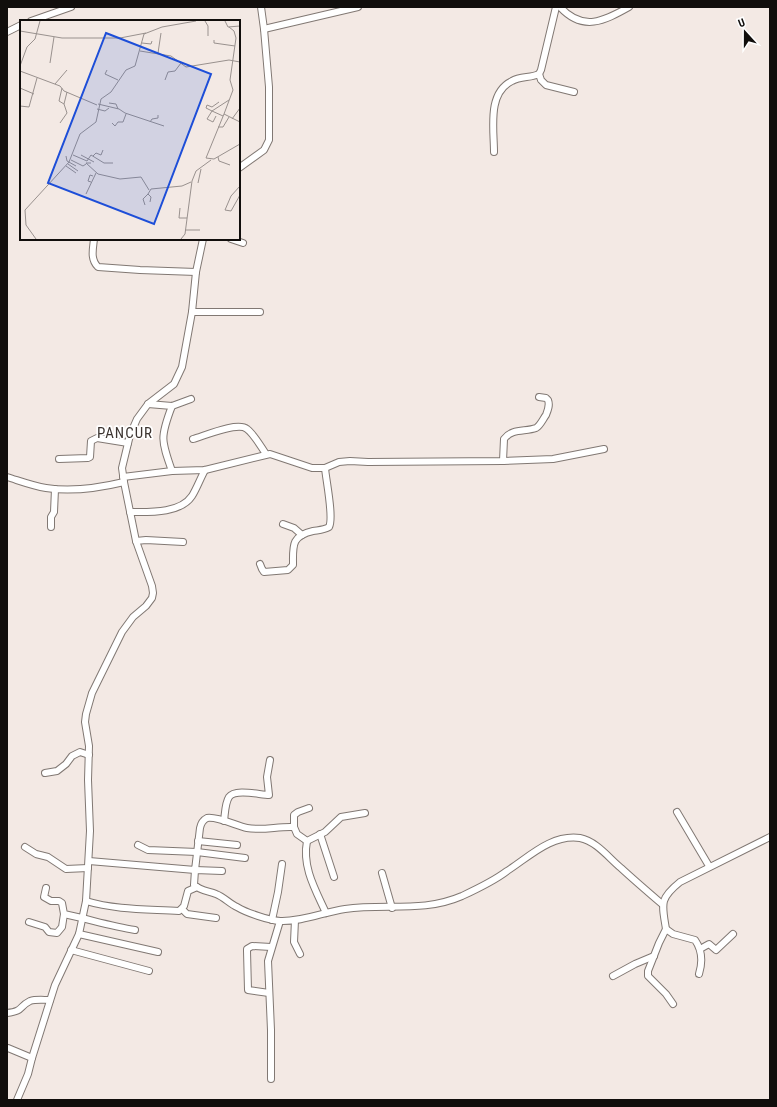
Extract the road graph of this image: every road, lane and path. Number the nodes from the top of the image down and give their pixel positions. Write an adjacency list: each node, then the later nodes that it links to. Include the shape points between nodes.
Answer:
1 (72, 7): 8 (street)
2 (261, 7): 10 (street)
3 (358, 7): 7 (street)
4 (556, 7): 12 (street)
5 (560, 7): 6 (street, via 572,17 593,22 601,21)
6 (629, 7)
7 (333, 10): 10 (street)
8 (34, 20)
9 (20, 26): 11 (street)
10 (264, 29): 15 (street, via 270,110 269,140 264,150)
11 (7, 32)
12 (539, 74): 13 (street, via 546,85); 14 (street, via 507,83 498,95 494,119)
13 (574, 92)
14 (494, 152)
15 (240, 167)
16 (94, 240): 20 (street, via 93,258 98,267)
17 (203, 240): 20 (street)
18 (234, 240): 19 (street)
19 (243, 243)
20 (196, 272): 21 (street)
21 (192, 312): 22 (street); 25 (street, via 184,357 177,379)
22 (260, 312)
23 (539, 397): 32 (street, via 548,400 546,415 535,428 515,431 505,436)
24 (191, 400): 26 (street)
25 (148, 404): 26 (street); 28 (street, via 137,419)
26 (172, 406): 35 (street, via 162,438)
27 (193, 439): 30 (street, via 242,426 247,428)
28 (128, 443): 31 (street, via 96,438 91,441 90,457); 37 (street, via 122,468)
29 (604, 449): 32 (street, via 553,459)
30 (266, 454): 33 (street, via 312,468); 34 (street)
31 (59, 459)
32 (502, 461): 33 (street, via 350,461)
33 (325, 468): 42 (street, via 331,524 325,529)
34 (205, 470): 35 (street); 39 (street, via 191,496 184,503 169,510)
35 (172, 471): 37 (street)
36 (7, 477): 38 (street)
37 (123, 480): 38 (street, via 91,488); 39 (street)
38 (55, 489): 41 (street)
39 (130, 512): 43 (street)
40 (283, 524): 42 (street, via 294,528)
41 (51, 527)
42 (302, 535): 45 (street, via 296,539 293,565 288,570 264,572)
43 (136, 541): 44 (street); 46 (street, via 152,586 152,598 127,624 92,693 85,719)
44 (183, 542)
45 (260, 564)
46 (89, 754): 48 (street, via 80,752 72,756 57,771); 63 (street)
47 (270, 760): 52 (street, via 267,777 269,795 236,793 230,796)
48 (44, 773)
49 (310, 808): 53 (street, via 294,815)
50 (677, 812): 65 (street)
51 (364, 813): 54 (street, via 341,817)
52 (224, 821): 53 (street, via 257,829); 56 (street, via 213,818 202,822)
53 (294, 827): 57 (street, via 297,834)
54 (320, 834): 57 (street); 70 (street)
55 (770, 837): 65 (street)
56 (198, 841): 59 (street); 61 (street)
57 (306, 841): 77 (street, via 305,859 309,875)
58 (138, 845): 61 (street, via 148,850)
59 (237, 845)
60 (25, 847): 66 (street, via 66,868)
61 (197, 852): 62 (street); 67 (street)
62 (245, 858)
63 (89, 861): 66 (street); 67 (street)
64 (282, 864): 81 (street)
65 (709, 866): 74 (street, via 680,882 665,897)
66 (88, 868): 73 (street)
67 (195, 870): 68 (street); 71 (street, via 194,883)
68 (222, 871)
69 (382, 873): 75 (street)
70 (334, 877)
71 (197, 887): 76 (street, via 188,891); 81 (street, via 217,894 238,908)
72 (46, 888): 78 (street, via 44,897 62,903)
73 (86, 901): 76 (street, via 102,906 144,910); 79 (street)
74 (662, 904): 75 (street, via 595,845 586,840 568,838 541,847 507,871 450,901); 85 (street)
75 (392, 908): 77 (street, via 347,909)
76 (182, 909): 80 (street, via 187,914)
77 (326, 913): 82 (street)
78 (64, 914): 79 (street); 84 (street, via 62,927 56,934)
79 (83, 918): 86 (street); 87 (street)
80 (216, 918)
81 (272, 920): 83 (street)
82 (295, 920): 83 (street); 93 (street, via 294,942)
83 (280, 921): 89 (street)
84 (29, 922)
85 (666, 929): 90 (street, via 673,934 694,940); 94 (street)
86 (135, 930)
87 (79, 934): 91 (street); 92 (street)
88 (733, 934): 90 (street, via 716,950 709,944)
89 (271, 947): 98 (street, via 268,961); 98 (street, via 252,946 246,951 248,990)
90 (700, 949): 96 (street)
91 (72, 950): 95 (street); 99 (street)
92 (158, 952)
93 (300, 954)
94 (654, 956): 97 (street); 100 (street, via 648,976)
95 (150, 972)
96 (699, 974)
97 (613, 976)
98 (269, 993): 104 (street, via 272,1030)
99 (50, 1000): 101 (street, via 34,1000 16,1012); 103 (street)
100 (673, 1004)
101 (7, 1013)
102 (8, 1048): 103 (street)
103 (32, 1058): 105 (street)
104 (271, 1079)
105 (17, 1100)

